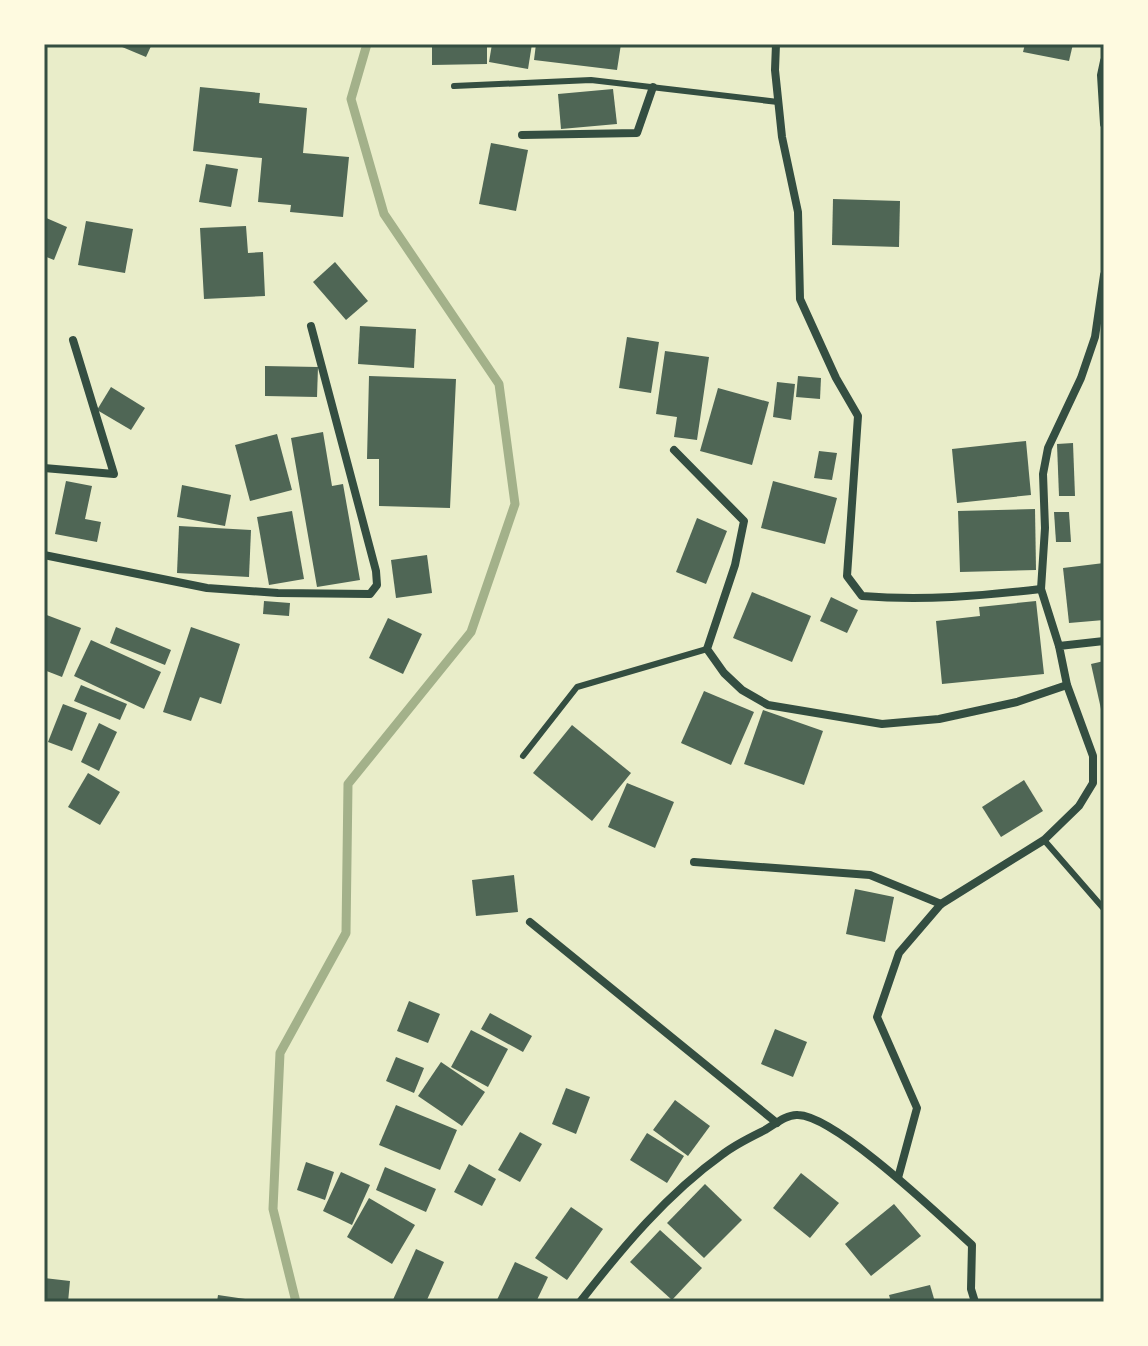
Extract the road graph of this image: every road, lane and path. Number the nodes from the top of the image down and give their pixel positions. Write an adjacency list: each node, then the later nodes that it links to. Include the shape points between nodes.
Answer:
1 (776, 44): 5 (street)
2 (1104, 61): 6 (street)
3 (454, 86): 4 (lane, via 591,80)
4 (653, 87): 5 (lane); 7 (street, via 637,133)
5 (778, 102): 14 (street, via 798,212 800,299 858,416 847,576 862,596 902,599)
6 (1104, 124)
7 (522, 135)
8 (1104, 275): 14 (street, via 1095,337 1048,448)
9 (311, 326): 13 (street, via 376,571 377,585 370,594 207,588)
10 (73, 340): 12 (street, via 114,474)
11 (674, 450): 17 (street, via 744,521)
12 (44, 468)
13 (44, 555)
14 (1041, 589): 16 (street)
15 (1104, 641): 16 (street)
16 (1059, 646): 18 (street)
17 (707, 649): 18 (street, via 742,690 768,705 882,724 939,719); 19 (lane, via 577,687)
18 (1067, 685): 20 (street, via 1093,756 1093,783 1079,806)
19 (523, 756)
20 (1044, 840): 22 (street); 23 (lane)
21 (694, 862): 22 (street, via 870,875)
22 (941, 904): 26 (street, via 899,953 877,1017 917,1108)
23 (1104, 909)
24 (530, 922): 25 (street)
25 (777, 1123): 26 (street, via 798,1114 824,1123); 27 (street, via 723,1153 644,1222)
26 (898, 1178): 28 (street, via 972,1245)
27 (581, 1301)
28 (975, 1302)

